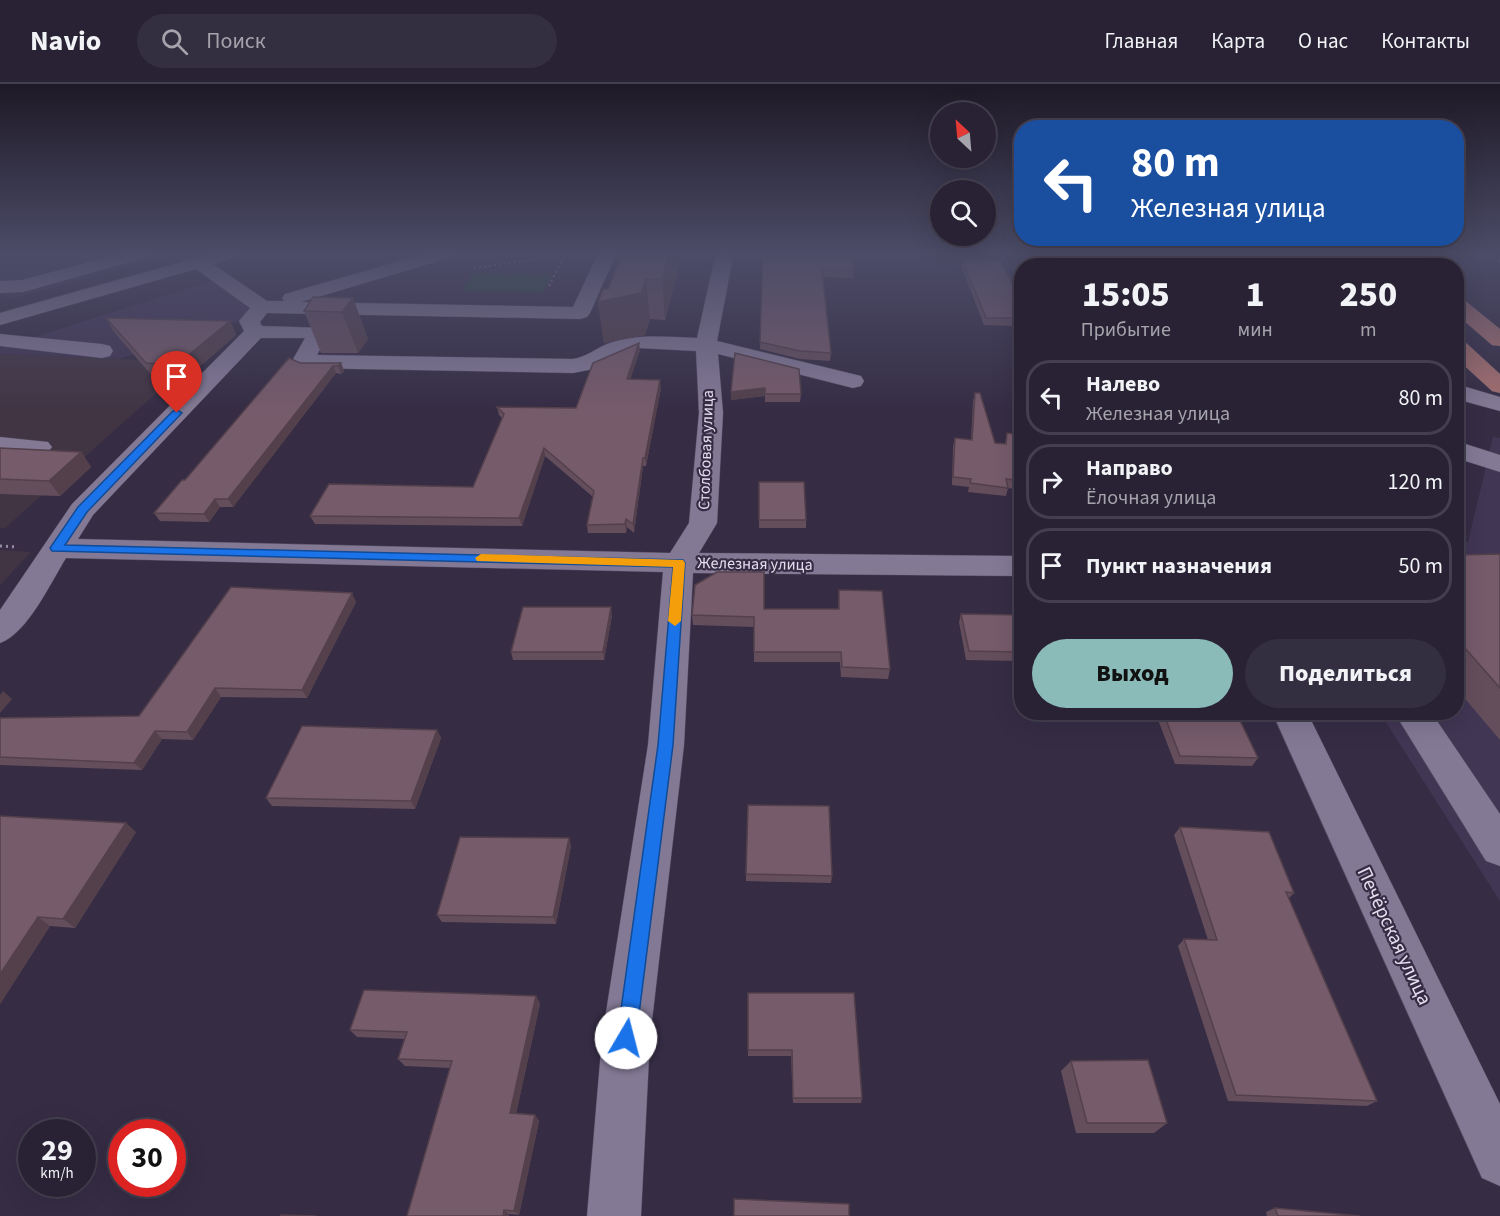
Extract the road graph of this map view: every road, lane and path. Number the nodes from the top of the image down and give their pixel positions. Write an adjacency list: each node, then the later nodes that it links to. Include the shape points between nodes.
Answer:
1 (47, 305): 8 (street)
2 (259, 305): 6 (street)
3 (269, 305): 6 (street)
4 (584, 305): 6 (street, via 580,313)
5 (714, 305): 13 (street, Столбовая улица)
6 (262, 307): 10 (street, via 249,321)
7 (1464, 310): 11 (main road)
8 (0, 319)
9 (49, 327): 12 (street)
10 (255, 332): 13 (street, via 320,332 303,361 573,366 590,363 637,342); 24 (street, via 82,510)
11 (1500, 340)
12 (1, 341): 14 (street)
13 (706, 345): 16 (street); 25 (street, Столбовая улица, via 711,413 703,523)
14 (102, 351)
15 (1464, 353): 17 (main road)
16 (853, 381)
17 (1500, 386)
18 (1464, 393): 19 (street)
19 (1500, 404)
20 (0, 445): 21 (street)
21 (39, 447)
22 (1464, 451): 23 (street)
23 (1500, 464)
24 (56, 548): 25 (street, Железная улица); 27 (street)
25 (679, 563): 26 (street, Железная улица); 32 (street, Столбовая улица, via 666,745 626,1038)
26 (1014, 566)
27 (0, 631)
28 (1293, 720): 31 (street, Печёрская улица)
29 (1416, 720): 30 (street)
30 (1500, 848)
31 (1500, 1160)
32 (614, 1216)

